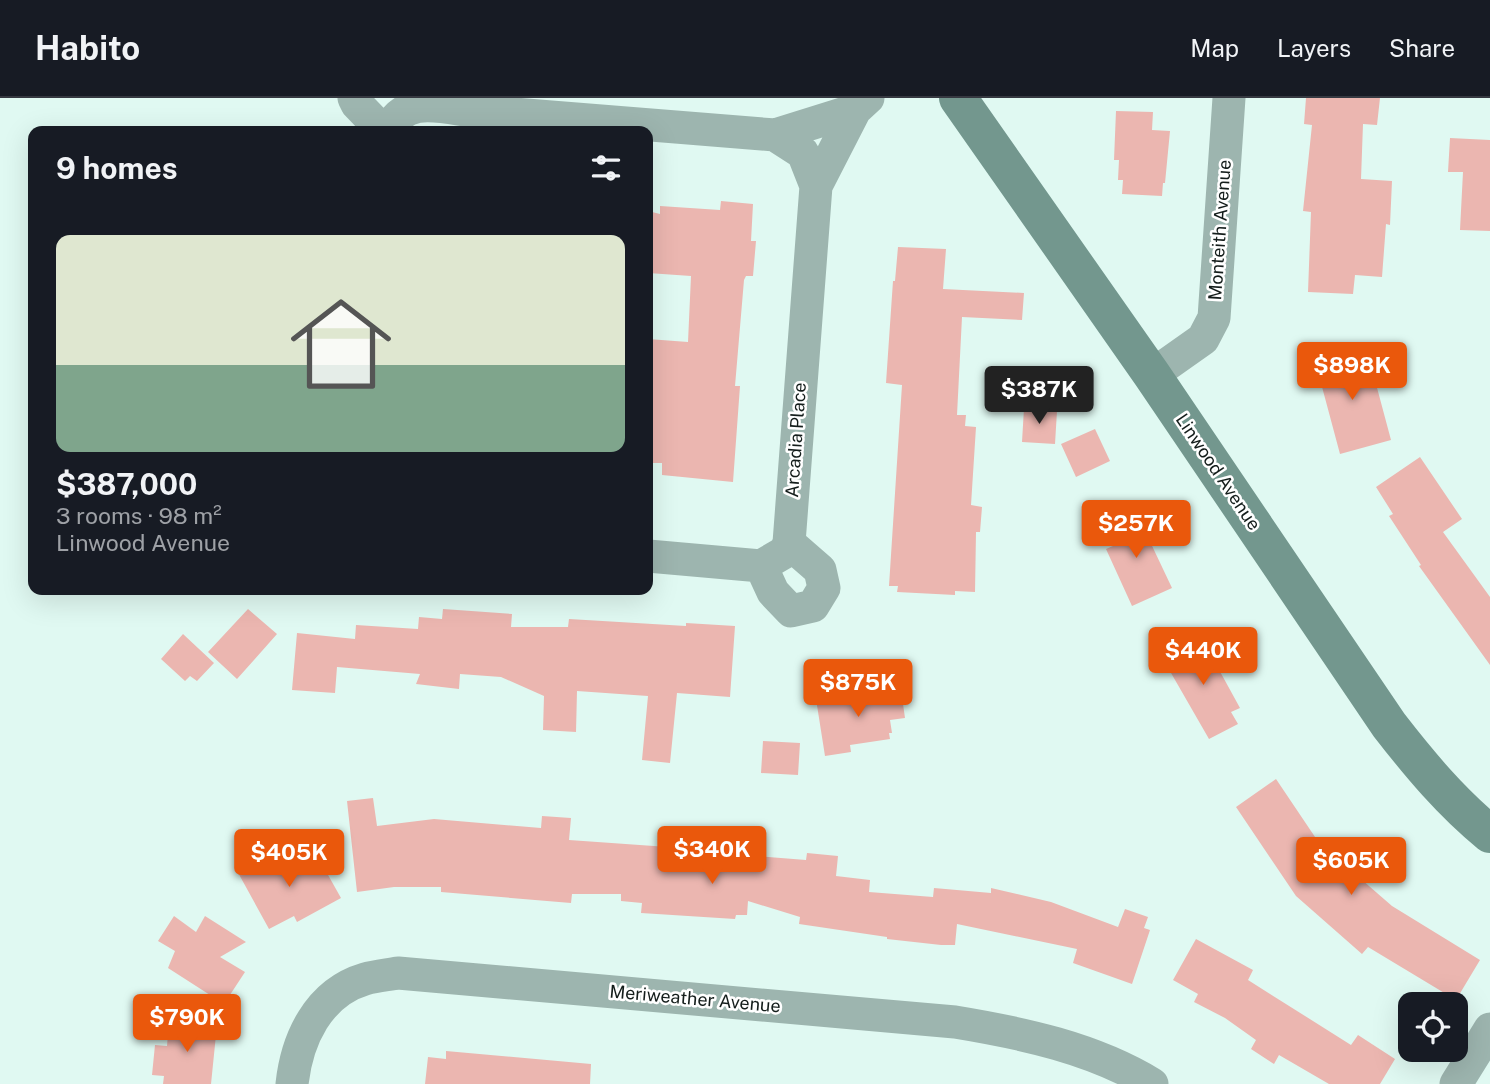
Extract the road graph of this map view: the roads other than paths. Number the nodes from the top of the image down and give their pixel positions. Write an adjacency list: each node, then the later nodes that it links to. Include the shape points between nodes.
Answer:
1 (354, 98): 6 (street)
2 (958, 98): 10 (main road, Linwood Avenue)
3 (1229, 98): 10 (street, Monteith Avenue, via 1214,318 1203,339)
4 (416, 101): 7 (street, Arcadia Place, via 401,110); 8 (street, Arcadia Place, via 465,110)
5 (862, 104): 8 (street, Arcadia Place); 9 (street, Arcadia Place)
6 (381, 126)
7 (389, 126)
8 (775, 135): 9 (street, Arcadia Place, via 803,153)
9 (816, 186): 11 (street, Arcadia Place)
10 (1152, 375): 14 (main road, Linwood Avenue, via 1389,725 1422,768)
11 (789, 543): 13 (street, via 785,552); 13 (street, via 820,570 824,588 813,606 791,611 773,592)
12 (653, 556): 13 (street)
13 (761, 566)
14 (1490, 834)
15 (1490, 1030): 18 (street)
16 (292, 1084): 17 (street, Meriweather Avenue, via 299,1045 324,1004 366,978 398,973 955,1022 1014,1032 1087,1054)
17 (1152, 1084)
18 (1457, 1084)

